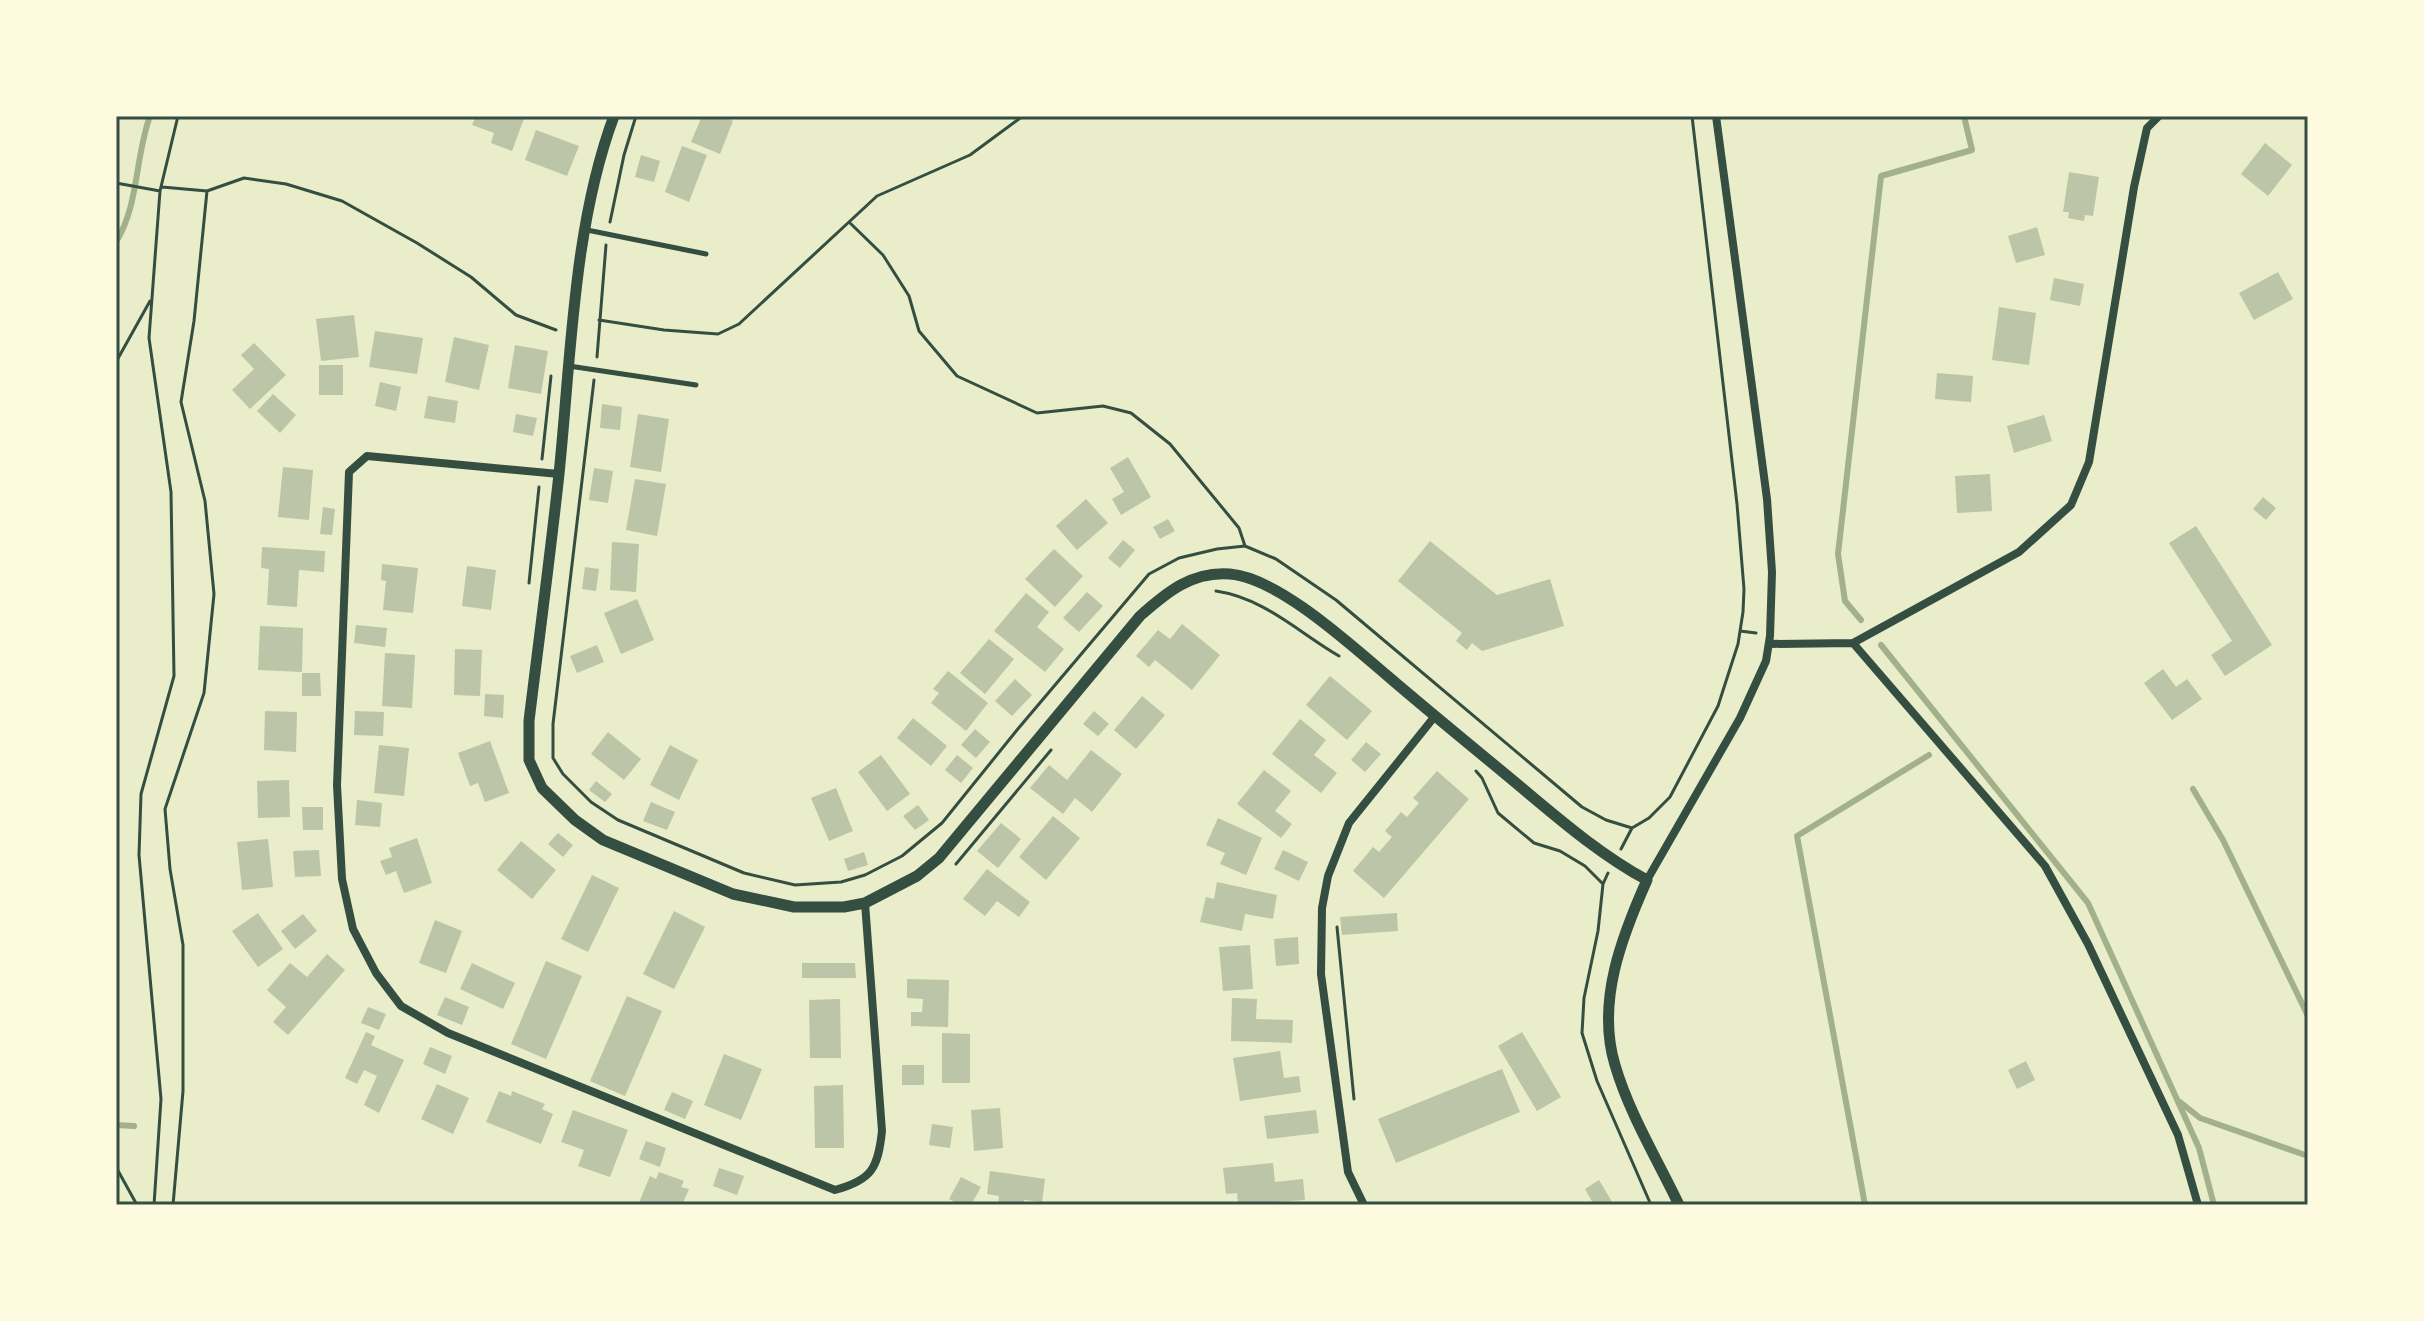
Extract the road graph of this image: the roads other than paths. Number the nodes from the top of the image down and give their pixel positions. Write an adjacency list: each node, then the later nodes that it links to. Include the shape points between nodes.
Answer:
1 (614, 116): 4 (street)
2 (1716, 116): 10 (street, via 1767,499)
3 (2159, 116): 9 (street, via 2147,128 2089,462 2071,505 2019,552)
4 (586, 230): 5 (lane); 6 (street)
5 (706, 254)
6 (568, 366): 7 (lane); 8 (street)
7 (696, 385)
8 (559, 474): 13 (street, via 529,721 529,760 542,788 603,840 733,894 794,907); 13 (street, via 367,456 349,472 337,785 342,879 353,929 376,973 401,1006 448,1033 835,1190 857,1184 874,1170 880,1153)
9 (1853, 643): 10 (street); 16 (street, via 2045,866 2178,1135)
10 (1769, 644): 12 (street, via 1740,718)
11 (1435, 716): 12 (street, via 1614,862); 13 (street, via 1280,592 1232,574 1194,577 1140,616 939,858); 14 (street, via 1349,823 1322,908 1321,974 1348,1172)
12 (1647, 880): 15 (street, via 1625,930 1609,1015 1614,1062 1628,1101)
13 (865, 903)
14 (1364, 1205)
15 (1679, 1205)
16 (2198, 1205)

